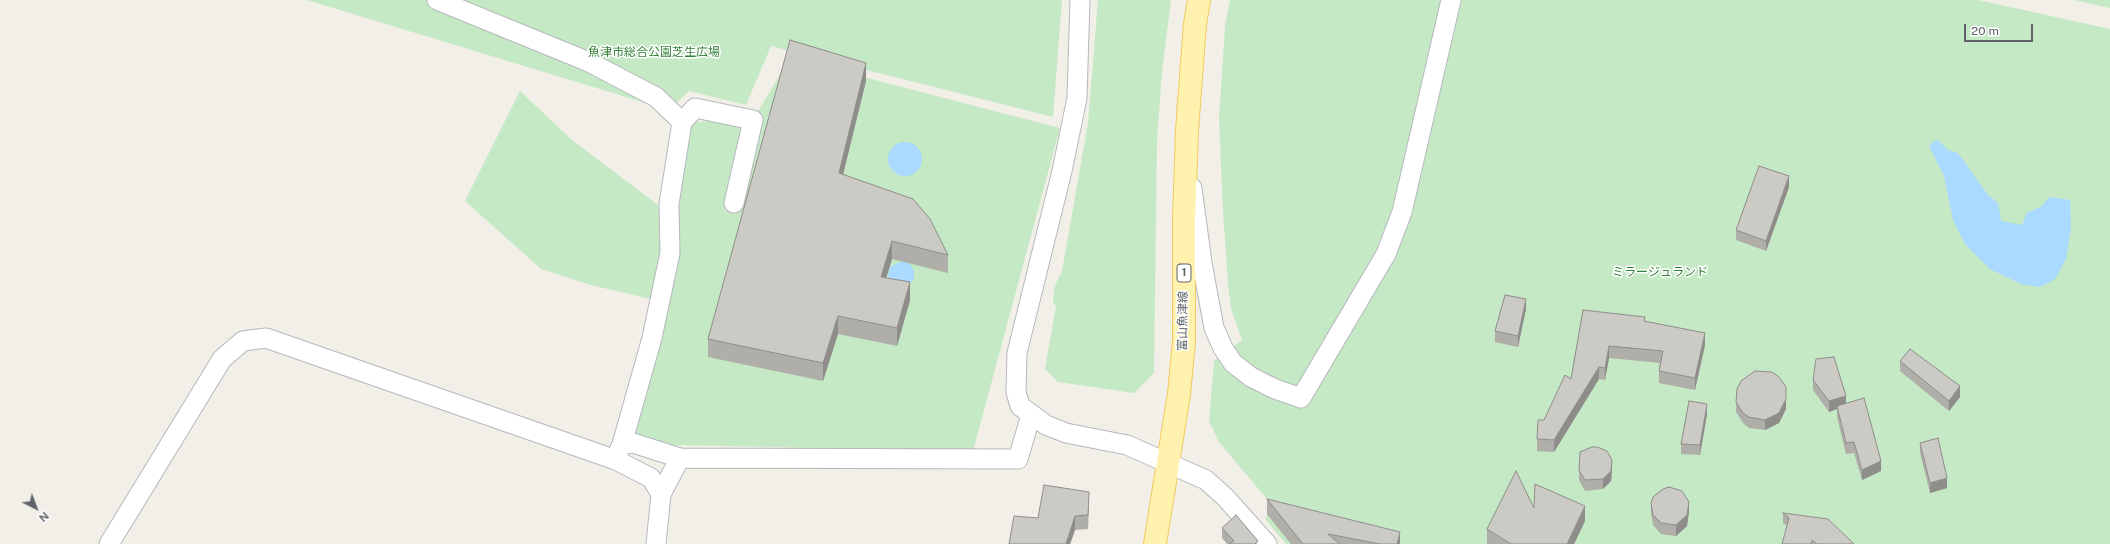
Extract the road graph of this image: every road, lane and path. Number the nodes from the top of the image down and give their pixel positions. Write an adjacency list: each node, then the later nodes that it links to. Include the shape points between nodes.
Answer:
1 (437, 0): 5 (street, via 589,62 656,97)
2 (1080, 0): 8 (street, via 1077,98 1062,171 1017,353 1016,392 1020,406)
3 (1199, 0): 6 (main road, 富山魚津線 / 1)
4 (1451, 0): 6 (street, via 1402,212 1386,254 1301,398 1274,389 1251,377 1233,363 1223,348 1214,328 1202,263)
5 (682, 122): 7 (street, via 695,108 753,120); 9 (street, via 669,204 670,253 652,338)
6 (1186, 147): 11 (main road, 富山魚津線 / 1, via 1184,341)
7 (734, 203)
8 (1031, 415): 10 (street, via 1018,459); 11 (street, via 1046,425 1066,433 1127,445)
9 (619, 452): 10 (street, via 632,443); 12 (street, via 652,478); 13 (street, via 266,338 243,341 222,359)
10 (680, 458): 12 (street)
11 (1168, 463): 15 (main road, 富山魚津線 / 1); 16 (street, via 1206,480 1225,497)
12 (661, 494): 14 (street)
13 (109, 544)
14 (656, 544)
15 (1155, 544)
16 (1267, 544)

